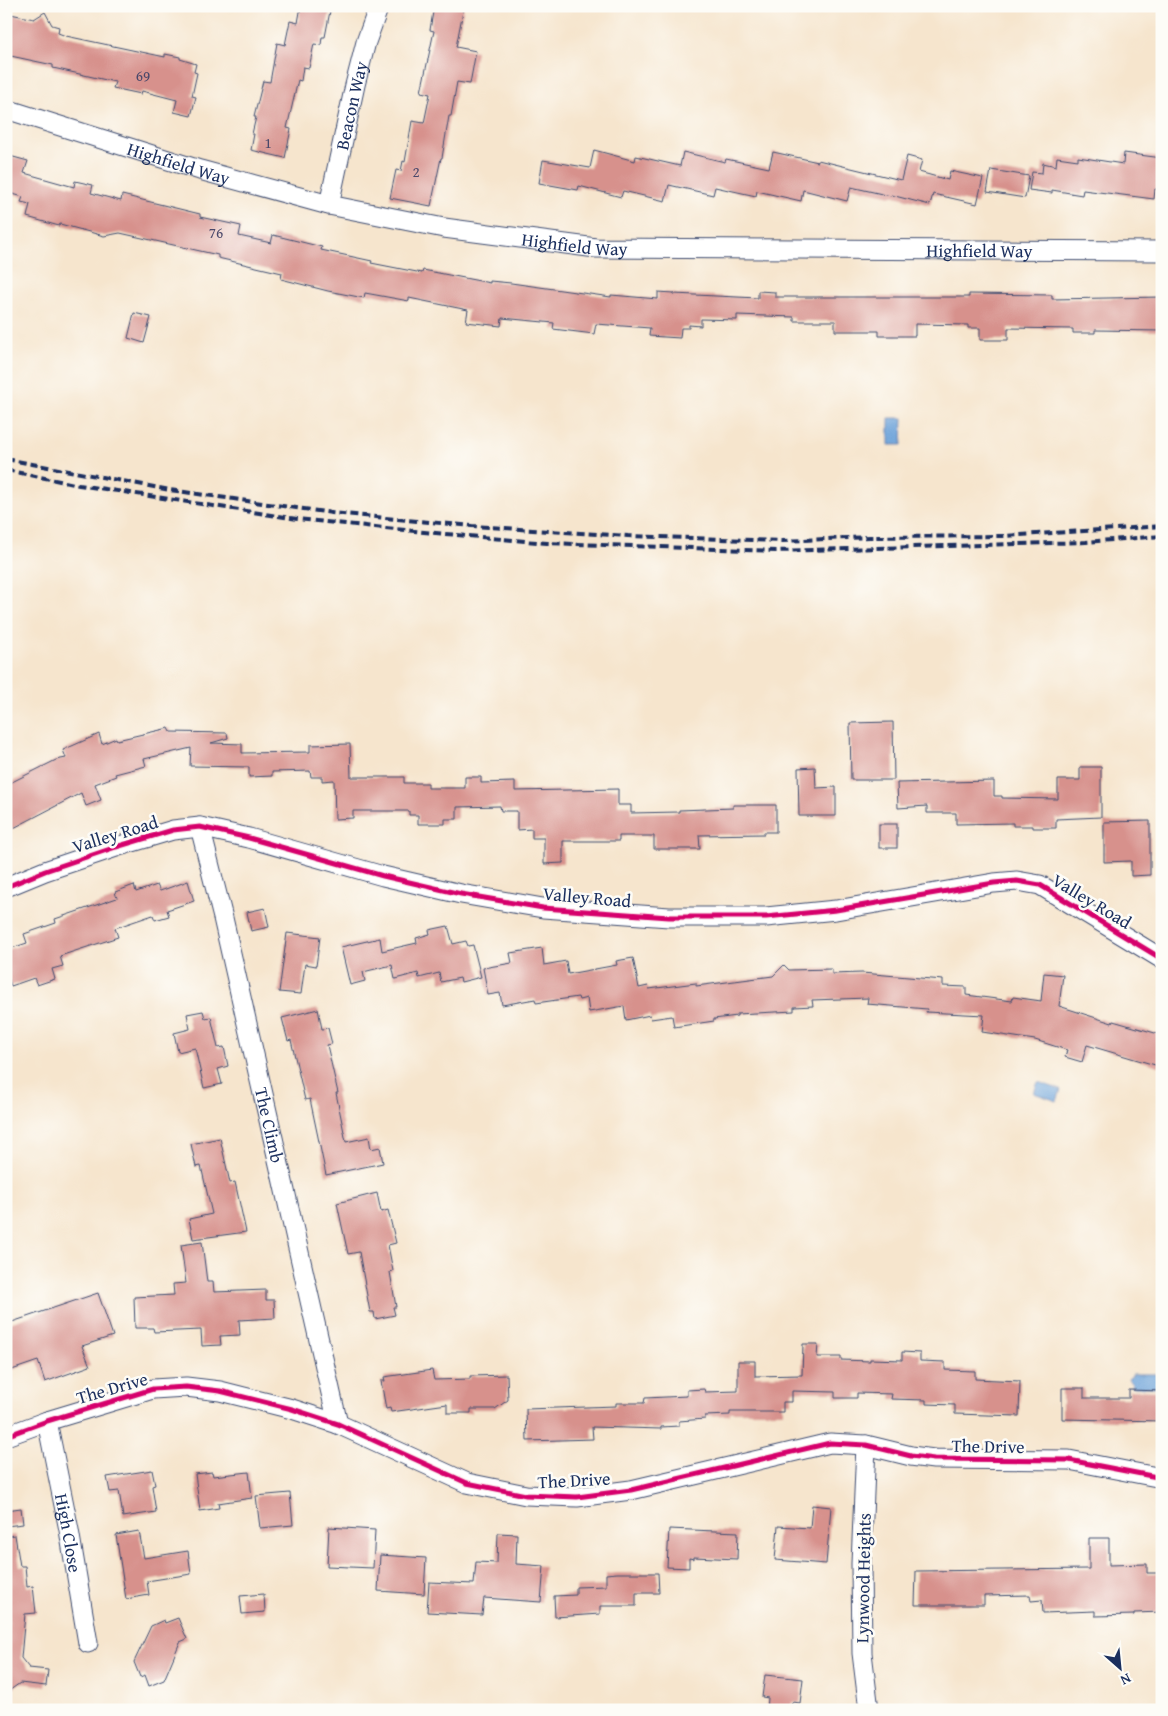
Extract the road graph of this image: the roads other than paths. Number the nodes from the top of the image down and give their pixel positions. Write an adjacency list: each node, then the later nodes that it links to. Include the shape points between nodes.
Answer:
1 (379, 6): 3 (street, Beacon Way, via 355,85)
2 (6, 109): 3 (street, Highfield Way, via 200,170)
3 (329, 205): 4 (street, Highfield Way, via 444,228 596,248)
4 (1162, 251)
5 (200, 827): 6 (street, Valley Road, via 173,830 116,847 44,871); 7 (street, Valley Road, via 461,894 543,908 669,918 766,917 836,910 1017,881 1040,885); 9 (street, The Climb)
6 (6, 888)
7 (1162, 959)
8 (47, 1421): 9 (street, The Drive, via 153,1389 186,1387 220,1391); 10 (street, The Drive); 13 (street, High Close)
9 (338, 1424): 11 (street, The Drive, via 467,1483 526,1496 577,1497 631,1490 830,1443)
10 (6, 1436)
11 (866, 1445): 12 (street, The Drive, via 934,1459 1069,1460); 14 (street, Lynwood Heights, via 860,1564 862,1652)
12 (1162, 1478)
13 (88, 1643)
14 (869, 1710)

